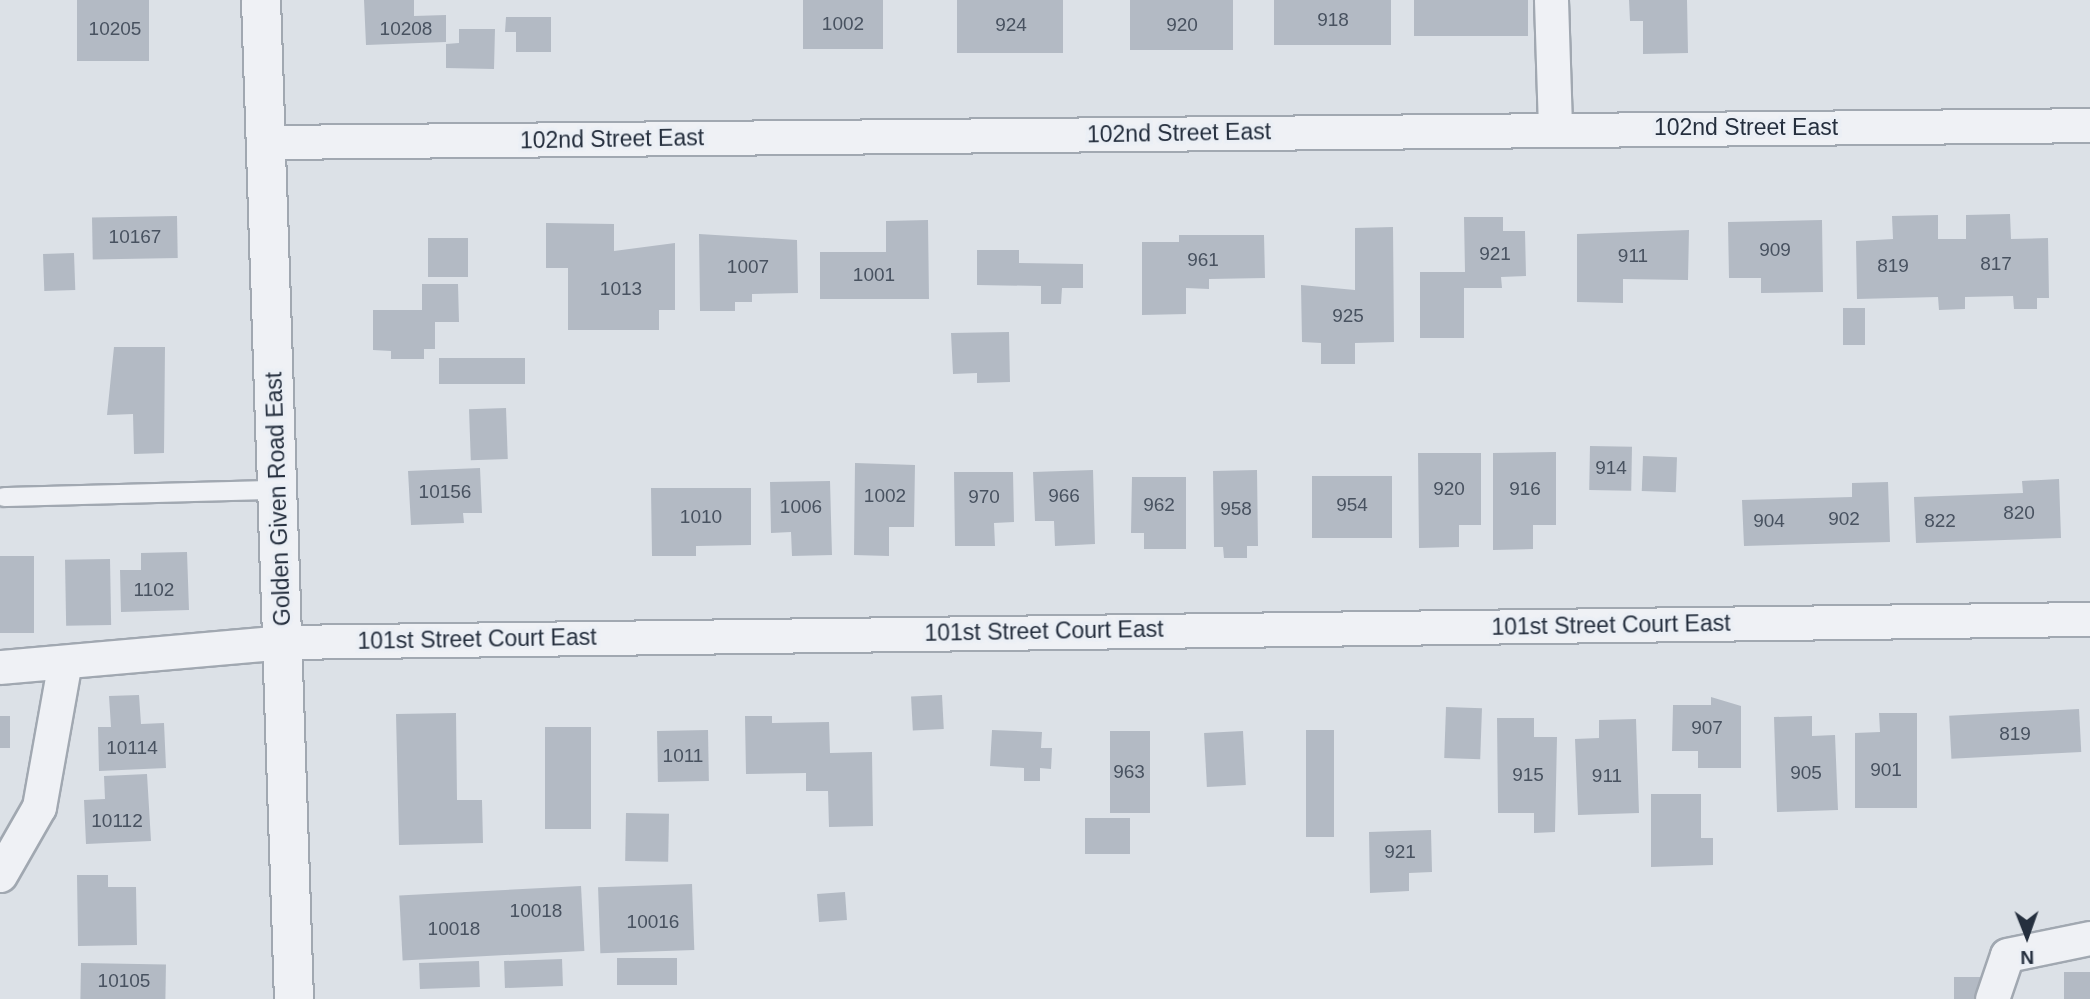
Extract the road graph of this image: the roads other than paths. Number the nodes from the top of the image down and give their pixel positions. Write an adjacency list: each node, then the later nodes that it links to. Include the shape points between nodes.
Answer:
1 (261, 0): 5 (street, Golden Given Road East)
2 (1552, 0): 4 (street)
3 (2090, 125): 4 (street, 102nd Street East)
4 (1555, 128): 5 (street, 102nd Street East)
5 (268, 142): 6 (street, Golden Given Road East)
6 (278, 490): 7 (lane); 9 (street, Golden Given Road East)
7 (4, 497)
8 (2090, 619): 9 (street, 101st Street Court East)
9 (283, 642): 10 (street, 101st Street Court East); 14 (street, Golden Given Road East)
10 (64, 666): 11 (street, 101st Street Court East); 12 (street, via 39,807)
11 (0, 667)
12 (0, 875)
13 (2090, 938): 15 (street, via 2007,955)
14 (294, 999)
15 (1992, 999)

